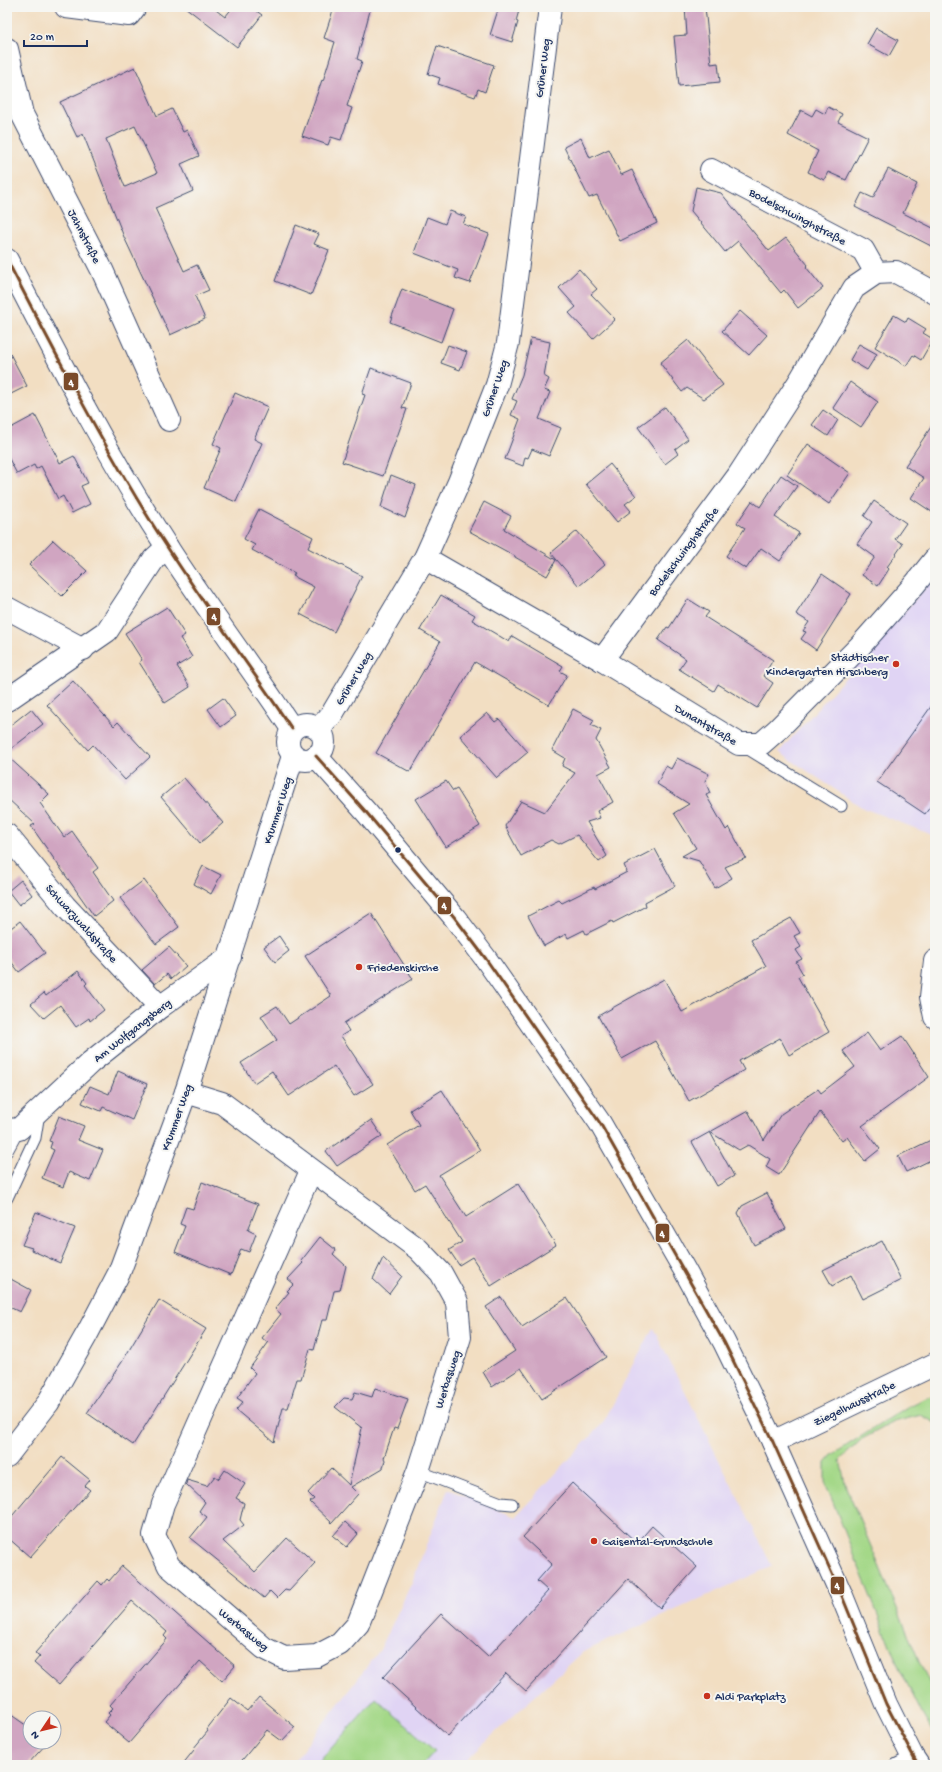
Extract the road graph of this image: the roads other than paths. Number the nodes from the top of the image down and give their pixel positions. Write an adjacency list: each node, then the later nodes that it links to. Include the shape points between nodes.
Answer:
1 (66, 7): 2 (street, via 129,15)
2 (135, 7)
3 (550, 7): 11 (street, Grüner Weg, via 508,343 489,406)
4 (7, 49): 9 (street, Jahnstraße, via 22,114 102,270)
5 (711, 170): 7 (street, Bodelschwinghstraße, via 863,250)
6 (7, 260): 10 (street, via 119,469)
7 (876, 273): 8 (street, via 896,272); 15 (street, Bodelschwinghstraße, via 854,288 799,382 738,476)
8 (935, 293)
9 (169, 420)
10 (167, 547): 14 (street, via 154,559 107,631); 17 (street)
11 (425, 558): 15 (street); 18 (street, Grüner Weg, via 332,714)
12 (935, 558): 19 (street, Dunantstraße, via 860,646 778,729 761,744)
13 (7, 608): 14 (street)
14 (83, 649): 16 (street)
15 (602, 660): 19 (street, Dunantstraße)
16 (7, 700)
17 (292, 729): 18 (street, via 304,724 313,725); 20 (street, via 288,745)
18 (318, 729): 21 (street, via 323,738 323,745)
19 (739, 744): 22 (lane)
20 (293, 756): 21 (street, via 302,759); 24 (street, Krummer Weg)
21 (316, 756): 35 (street, via 455,918 600,1123 720,1335)
22 (841, 806)
23 (7, 835): 26 (street, Schwarzwaldstraße, via 65,906)
24 (230, 957): 26 (street, Am Wolfgangsberg); 28 (street, Krummer Weg)
25 (935, 961): 27 (street, via 931,997)
26 (160, 1008): 29 (street, Am Wolfgangsberg, via 91,1062)
27 (935, 1017)
28 (186, 1092): 32 (street, Werbasweg, via 222,1103); 36 (street, Krummer Weg, via 118,1273 48,1403)
29 (40, 1109): 30 (street, Am Wolfgangsberg); 33 (lane, via 36,1138)
30 (13, 1129): 31 (lane)
31 (7, 1151)
32 (311, 1171): 37 (street, Werbasweg, via 418,1249 441,1273 457,1302 460,1338); 37 (street, Werbasweg, via 163,1504 154,1535 169,1566 264,1648 284,1658 317,1656 340,1644 358,1624)
33 (7, 1198)
34 (935, 1364): 35 (street, Ziegelhausstraße)
35 (773, 1442): 39 (street, via 842,1596)
36 (7, 1456)
37 (418, 1471): 38 (lane, via 501,1503)
38 (512, 1504)
39 (908, 1762)

